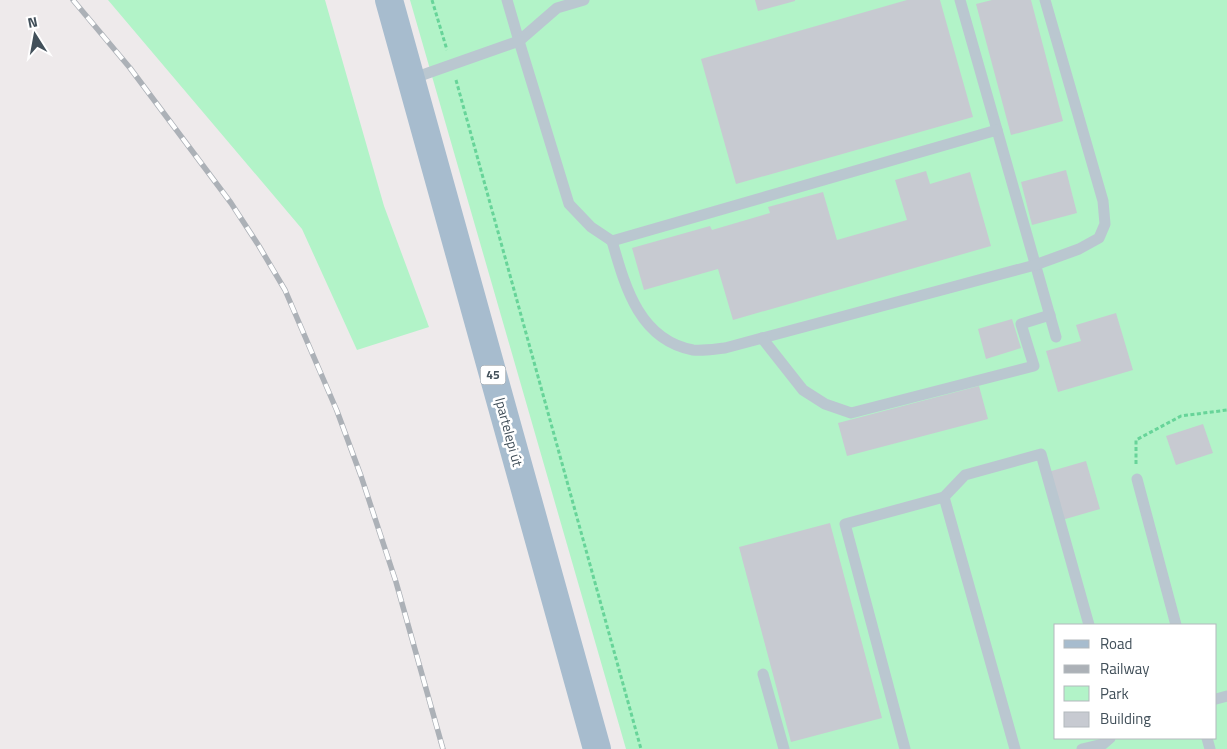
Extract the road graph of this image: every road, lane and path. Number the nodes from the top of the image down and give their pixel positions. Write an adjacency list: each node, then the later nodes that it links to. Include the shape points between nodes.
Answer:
1 (389, 0): 9 (main road, Ipartelepi út / 45)
2 (432, 0): 8 (path)
3 (507, 0): 7 (lane)
4 (584, 0): 7 (lane, via 557,8)
5 (960, 0): 10 (lane)
6 (1045, 0): 12 (lane, via 1103,201 1105,224 1099,238 1079,249)
7 (519, 41): 8 (lane); 11 (lane, via 568,204)
8 (451, 65): 9 (lane); 24 (path)
9 (411, 80): 23 (main road, Ipartelepi út / 45)
10 (997, 130): 11 (lane); 12 (lane)
11 (612, 241): 15 (lane, via 625,286 643,318 666,340 694,350 725,348)
12 (1035, 264): 13 (lane); 15 (lane)
13 (1050, 315): 14 (lane); 15 (lane, via 1021,324 1034,366 851,413 825,404 803,390)
14 (1056, 337)
15 (762, 338)
16 (1227, 410): 17 (path, via 1181,416 1136,440)
17 (1137, 479): 20 (lane)
18 (944, 497): 19 (lane, via 965,475 1041,454); 26 (lane, via 845,524); 27 (lane)
19 (1089, 624)
20 (1176, 624)
21 (763, 674): 25 (lane)
22 (1109, 739): 28 (lane, via 1103,744)
23 (597, 749)
24 (641, 749)
25 (784, 749)
26 (905, 749)
27 (1014, 749)
28 (1082, 749)

